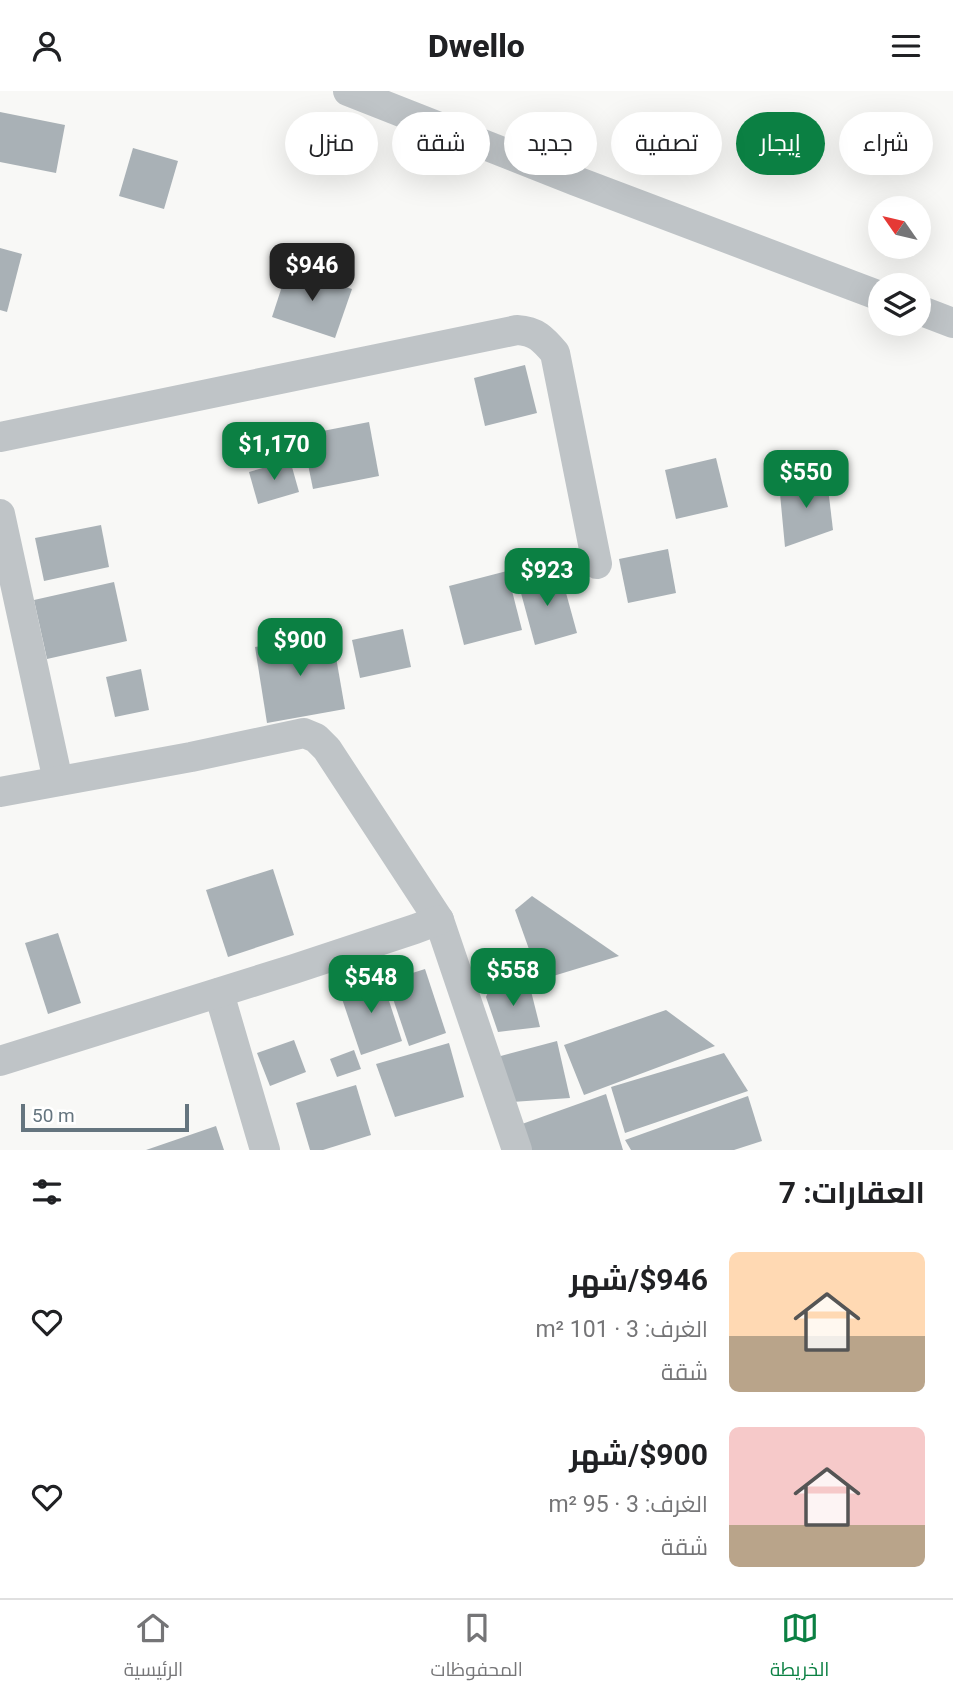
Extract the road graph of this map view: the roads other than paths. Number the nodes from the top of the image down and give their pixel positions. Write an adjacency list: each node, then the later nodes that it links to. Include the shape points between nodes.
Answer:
1 (348, 91): 2 (street)
2 (868, 291)
3 (931, 315): 4 (street)
4 (953, 323)
5 (0, 437): 7 (street, via 529,331 544,339 555,353)
6 (0, 514): 8 (street)
7 (597, 564)
8 (58, 781): 9 (street); 10 (street, via 304,733 327,749)
9 (0, 792)
10 (439, 920): 11 (street); 14 (street)
11 (219, 993): 12 (street); 13 (street)
12 (0, 1061)
13 (265, 1150)
14 (517, 1150)

